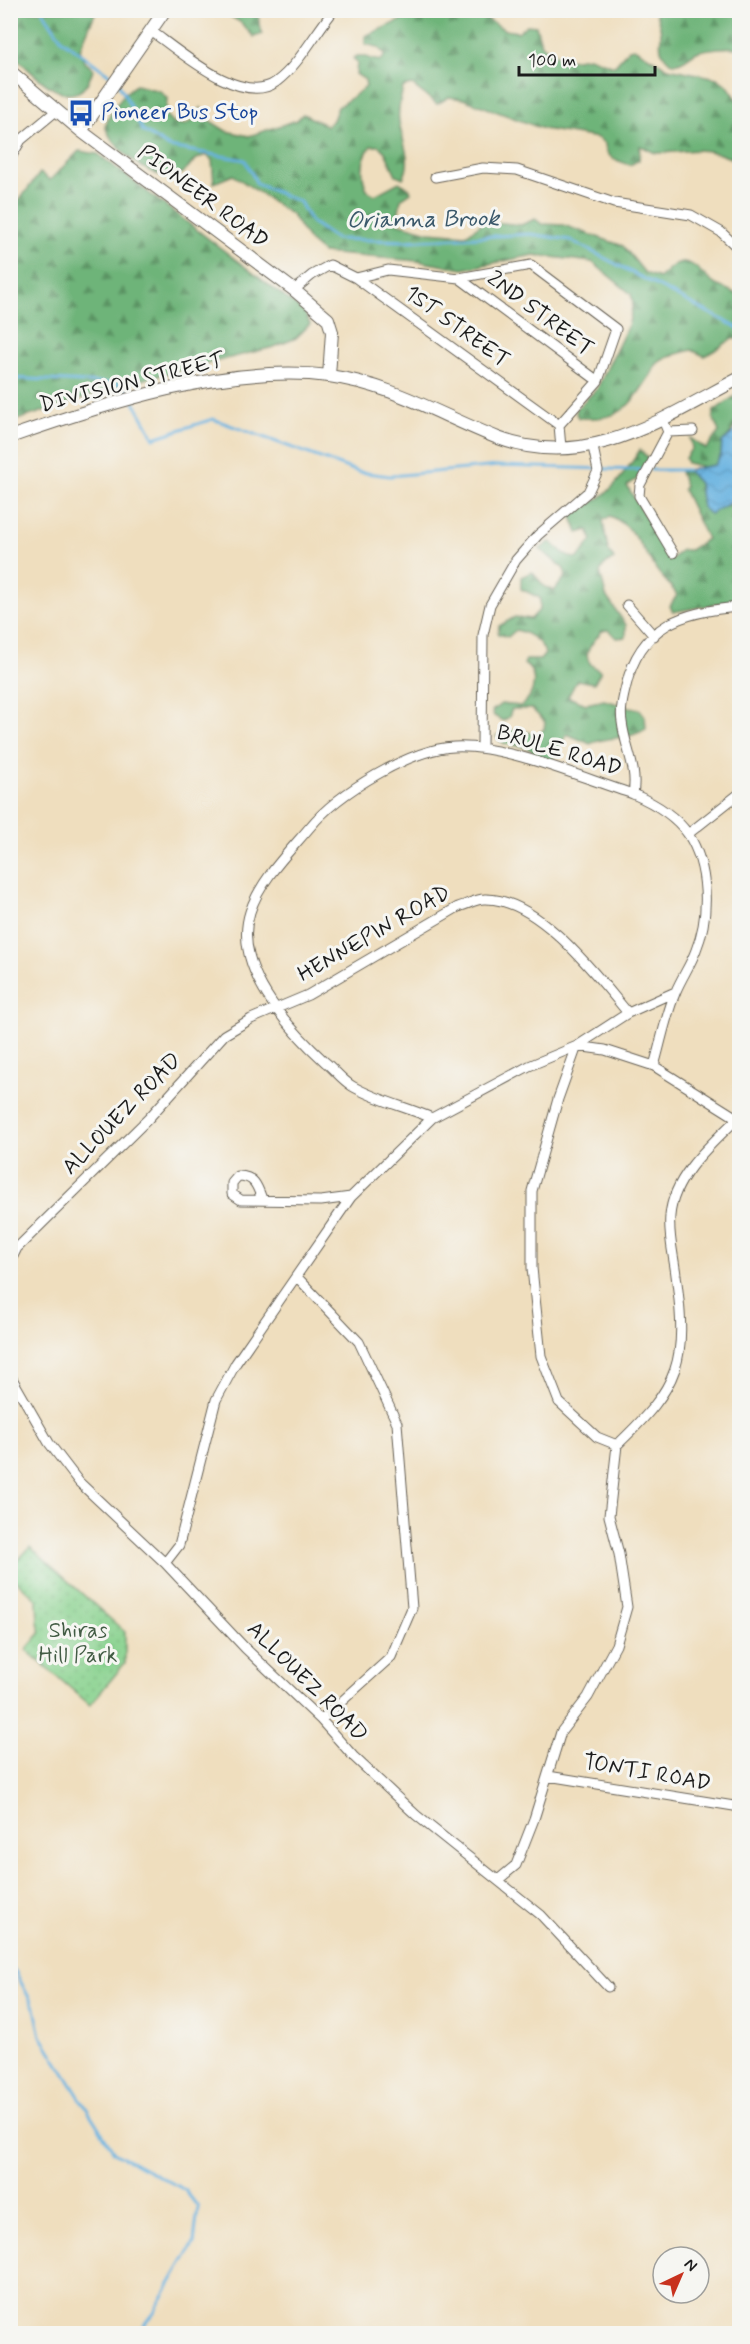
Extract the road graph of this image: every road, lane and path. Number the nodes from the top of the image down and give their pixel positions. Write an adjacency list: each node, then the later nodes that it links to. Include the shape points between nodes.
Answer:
1 (165, 10): 3 (street)
2 (334, 10): 3 (street, via 274,84 250,90 226,82)
3 (151, 31): 6 (street)
4 (10, 71): 5 (street, PIONEER ROAD)
5 (56, 111): 6 (street, PIONEER ROAD); 7 (street, via 21,140)
6 (81, 131): 12 (street, PIONEER ROAD)
7 (10, 159)
8 (435, 177): 9 (street, via 483,168 517,170 614,203 691,215 721,232)
9 (740, 250)
10 (356, 278): 11 (street, via 388,270); 12 (street, 1ST STREET, via 330,265); 17 (street, 1ST STREET)
11 (459, 278): 15 (street, 2ND STREET); 15 (street, via 531,266 550,280 616,329)
12 (294, 290): 13 (street, PIONEER ROAD, via 328,319 332,332)
13 (329, 376): 20 (street, DIVISION STREET, via 229,378 90,411); 22 (street, DIVISION STREET, via 394,392 498,438 524,446)
14 (740, 378): 16 (street, DIVISION STREET)
15 (598, 381): 17 (street)
16 (663, 420): 19 (street); 21 (street, DIVISION STREET)
17 (559, 425): 22 (street)
18 (693, 430): 19 (street)
19 (668, 432): 23 (street, via 640,485 639,496)
20 (10, 437)
21 (593, 447): 22 (street, DIVISION STREET); 27 (street, via 598,471 588,492 538,535 516,560 490,605 483,635)
22 (561, 448)
23 (673, 553)
24 (627, 605): 26 (street)
25 (740, 607): 26 (street, via 686,615 670,621)
26 (654, 636): 28 (street, via 633,662 623,700 623,734 636,779)
27 (482, 747): 28 (street, BRULE ROAD); 32 (street, BRULE ROAD, via 432,751 374,778 327,809 284,858 256,897 246,932 255,970)
28 (633, 794): 30 (street, BRULE ROAD, via 661,808)
29 (740, 794): 30 (street)
30 (688, 834): 31 (street, via 702,870 704,921 697,949)
31 (675, 992): 33 (street); 35 (street)
32 (276, 1010): 33 (street, HENNEPIN ROAD, via 458,907 484,899 512,904 536,918 592,970); 36 (street, BRULE ROAD, via 351,1085); 40 (street, ALLOUEZ ROAD, via 224,1035 148,1119 17,1248)
33 (628, 1013): 34 (street)
34 (577, 1046): 35 (street, via 606,1050); 36 (street); 43 (street, via 531,1191 532,1268 541,1356 560,1402 597,1437)
35 (654, 1066): 37 (street)
36 (432, 1118): 38 (street)
37 (738, 1120): 43 (street, via 690,1168 675,1197 669,1217 682,1324 677,1368 646,1418)
38 (351, 1197): 39 (street, via 321,1201); 41 (street)
39 (262, 1199)
40 (10, 1262)
41 (297, 1277): 44 (street, via 236,1363 216,1400 179,1545); 45 (street, via 359,1342 397,1423 412,1608 391,1656)
42 (10, 1375): 44 (street, ALLOUEZ ROAD, via 49,1443 79,1482)
43 (616, 1445): 46 (street, via 609,1516 627,1607 616,1645 588,1697 561,1732)
44 (165, 1563): 45 (street, ALLOUEZ ROAD, via 245,1648)
45 (321, 1720): 48 (street, ALLOUEZ ROAD, via 416,1815)
46 (548, 1776): 47 (street, TONTI ROAD); 48 (street, via 516,1864)
47 (740, 1808)
48 (498, 1880): 49 (street, ALLOUEZ ROAD, via 541,1915)
49 (608, 1987)

